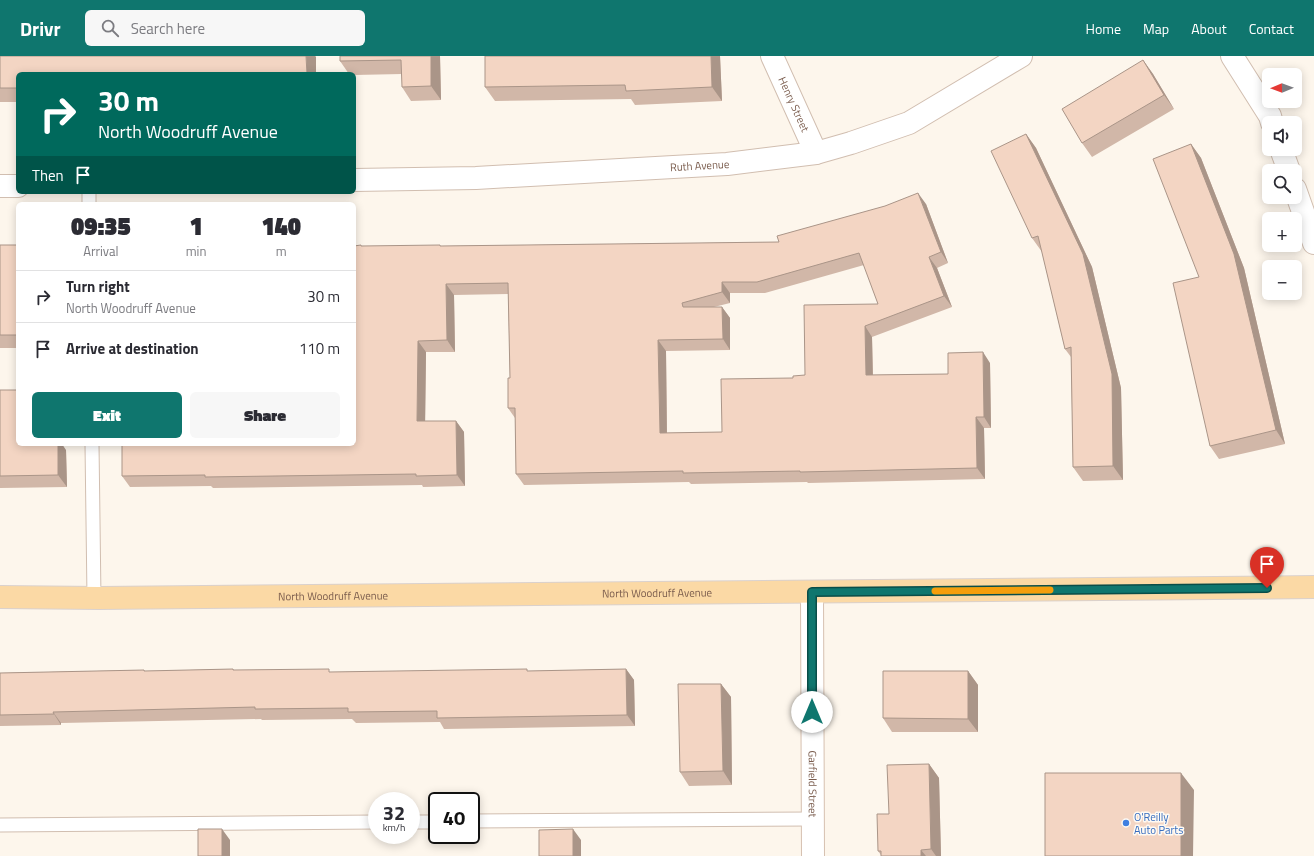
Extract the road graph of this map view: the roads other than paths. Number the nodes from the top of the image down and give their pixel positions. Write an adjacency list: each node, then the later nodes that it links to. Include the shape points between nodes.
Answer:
1 (772, 56): 5 (street, Henry Street)
2 (1021, 56): 5 (street, Ruth Avenue, via 910,123)
3 (1232, 56): 4 (street)
4 (1270, 116)
5 (816, 153): 6 (street, Ruth Avenue, via 719,164 476,178)
6 (356, 180)
7 (0, 186): 8 (street)
8 (16, 186)
9 (1300, 204): 10 (street)
10 (1314, 243)
11 (92, 446): 15 (lane)
12 (1314, 587): 13 (main road, North Woodruff Avenue)
13 (812, 592): 15 (main road, North Woodruff Avenue); 16 (street, Garfield Street)
14 (0, 597): 15 (main road, North Woodruff Avenue)
15 (94, 598)
16 (812, 819): 17 (lane); 20 (street, Garfield Street)
17 (480, 821)
18 (368, 822): 19 (lane)
19 (0, 825)
20 (812, 856)

